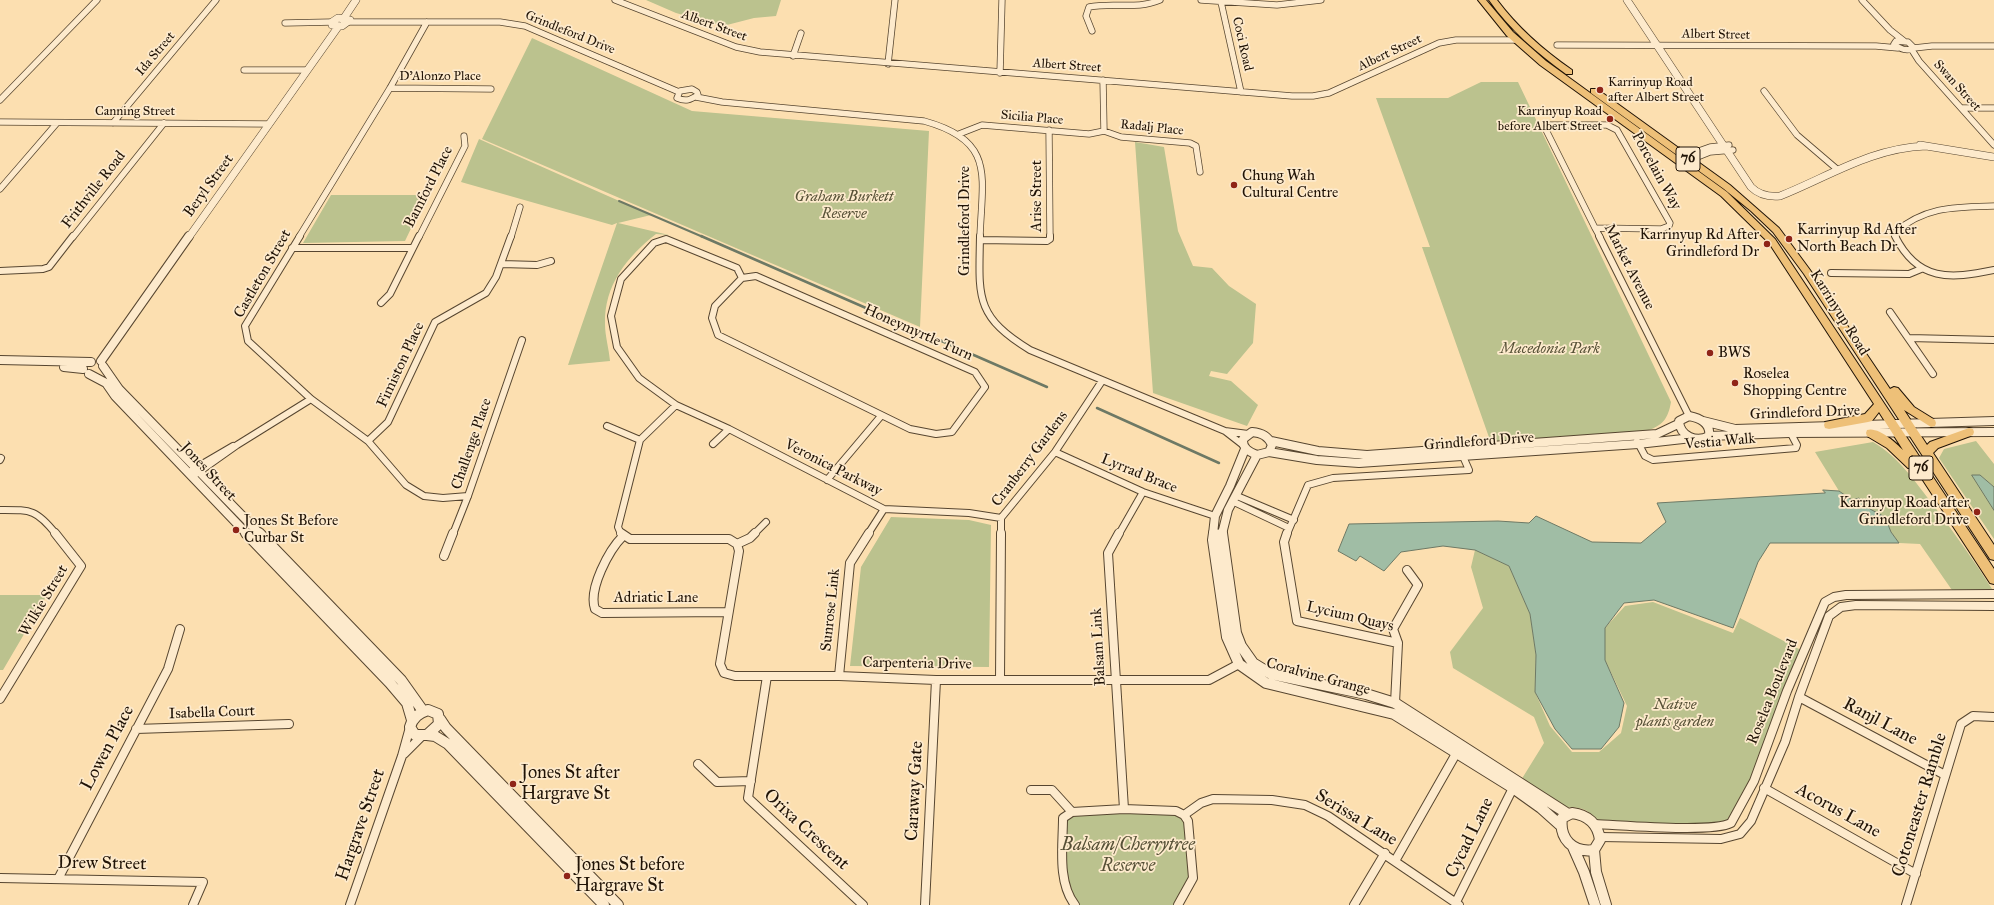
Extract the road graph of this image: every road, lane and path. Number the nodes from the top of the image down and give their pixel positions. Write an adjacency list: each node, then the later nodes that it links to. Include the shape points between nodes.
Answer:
1 (97, 0): 47 (street)
2 (216, 0): 52 (street, Ida Street)
3 (356, 0): 16 (street)
4 (615, 0): 34 (street, Albert Street, via 736,47)
5 (895, 0): 36 (street)
6 (1002, 0): 39 (street)
7 (1160, 0): 21 (street, via 1145,5 1089,7 1086,12 1087,24)
8 (1201, 0): 15 (street)
9 (1321, 0): 15 (street, via 1308,4)
10 (1482, 0): 23 (highway, Karrinyup Road / 76)
11 (1493, 0): 63 (highway, Karrinyup Road / 76, via 1508,20 1537,48)
12 (1627, 0): 28 (street)
13 (1633, 0): 28 (street)
14 (1862, 0): 20 (street)
15 (1221, 2): 45 (street, Coci Road)
16 (347, 20): 17 (street, Grindleford Drive); 19 (street, Beryl Street)
17 (427, 22): 41 (street, Castleton Street); 44 (street, Grindleford Drive, via 500,22 525,26)
18 (285, 23): 19 (street)
19 (335, 24): 38 (street, Beryl Street)
20 (1890, 30): 24 (street); 25 (street)
21 (1092, 31)
22 (801, 33): 34 (street)
23 (1516, 40): 45 (street, Albert Street, via 1456,40 1433,44 1329,93 1295,96); 63 (highway, Karrinyup Road / 76, via 1543,63)
24 (1904, 41): 25 (street, Albert Street); 26 (street)
25 (1895, 42): 29 (street, Albert Street); 32 (street, Swan Street)
26 (1910, 43): 30 (street); 33 (street, Swan Street)
27 (1557, 45): 28 (street, Albert Street)
28 (1661, 46): 29 (street, Albert Street); 61 (street)
29 (1876, 46): 32 (street, Albert Street)
30 (1932, 46): 31 (street); 33 (street)
31 (1994, 46)
32 (1901, 49): 33 (street, Albert Street); 35 (street, Swan Street)
33 (1913, 49): 35 (street, Swan Street)
34 (793, 56): 36 (street, Albert Street)
35 (1919, 61): 48 (street, Swan Street)
36 (888, 64): 39 (street, Albert Street)
37 (244, 70): 38 (street)
38 (306, 70): 54 (street, Beryl Street)
39 (1000, 73): 40 (street, Albert Street)
40 (1103, 80): 45 (street, Albert Street); 57 (street)
41 (390, 88): 42 (street, D'Alonzo Place); 71 (street, Castleton Street)
42 (491, 88)
43 (1764, 91): 64 (street, via 1797,135)
44 (679, 92): 46 (street, via 692,89 697,92); 46 (street, via 677,98 683,101)
45 (1241, 92)
46 (696, 97): 58 (street, Grindleford Drive, via 722,102 924,121)
47 (0, 100)
48 (1963, 108): 49 (street); 60 (street, Swan Street)
49 (1994, 108)
50 (0, 122): 51 (street, Canning Street)
51 (57, 123): 52 (street, Canning Street); 66 (street)
52 (113, 123): 53 (street, Canning Street)
53 (164, 123): 54 (street, Canning Street); 77 (street, Frithville Road, via 49,267)
54 (269, 124): 87 (street, Beryl Street)
55 (1049, 130): 57 (street, Sicilia Place, via 1089,134); 58 (street, Sicilia Place, via 982,125); 70 (street, Arise Street, via 1050,239)
56 (1546, 130): 69 (street, Market Avenue); 69 (street, Porcelain Way, via 1554,124 1607,125 1617,130 1670,223 1661,229)
57 (1104, 131): 65 (street, Radalj Place, via 1121,137 1190,143 1196,146)
58 (959, 134): 70 (street, Grindleford Drive, via 975,149 982,167)
59 (464, 136): 72 (street, Bamford Place, via 465,146)
60 (1994, 145)
61 (1728, 148): 63 (street); 64 (street, via 1759,193 1768,196 1780,196)
62 (1994, 157): 64 (street, via 1926,146 1905,146)
63 (1683, 160): 89 (highway, Karrinyup Road / 76, via 1727,187 1776,230); 94 (highway, Karrinyup Road / 76, via 1724,194 1772,241)
64 (1838, 170)
65 (1200, 172)
66 (0, 189)
67 (1994, 206): 75 (street, via 1938,209 1897,229 1894,233 1896,239)
68 (520, 207): 74 (street, Fimiston Place)
69 (1595, 228): 97 (street, Market Avenue)
70 (980, 240): 92 (street, Grindleford Drive, via 979,283 982,303 994,322 1010,338 1030,350)
71 (292, 248): 72 (street, Bamford Place); 93 (street, Castleton Street, via 245,326 248,341)
72 (412, 248): 80 (street, Bamford Place, via 390,294)
73 (551, 261): 74 (street, via 537,265)
74 (502, 264): 118 (street, Fimiston Place, via 488,292 435,322 388,422)
75 (1921, 269): 76 (street, via 1938,274 1976,274); 78 (street, via 1909,274)
76 (1994, 270)
77 (0, 271)
78 (1831, 273)
79 (742, 278): 95 (street, Veronica Parkway, via 737,268 666,239 654,243 621,279 612,316 617,347 639,378); 96 (street, Honeymyrtle Turn, via 715,306 712,318 718,335); 96 (street, Honeymyrtle Turn, via 756,276 975,372 985,387 952,432 936,434 910,429)
80 (381, 303)
81 (1890, 312): 82 (street)
82 (1909, 338): 84 (street); 91 (street)
83 (522, 340): 131 (street, Challenge Place)
84 (1994, 340)
85 (0, 360): 86 (street)
86 (91, 362): 87 (street); 90 (street)
87 (102, 364): 90 (street, via 95,372); 128 (street, Jones Street, via 119,389)
88 (0, 365): 90 (street, Jones Street, via 34,365)
89 (1868, 365): 100 (highway, via 1890,385 1910,410); 105 (highway, Karrinyup Road / 76)
90 (86, 372): 128 (street, Jones Street, via 106,383 115,396)
91 (1933, 374)
92 (1102, 382): 108 (street, Grindleford Drive); 123 (street, Cranberry Gardens)
93 (311, 399): 118 (street, Castleton Street); 128 (street)
94 (1880, 404): 102 (highway, via 1868,418); 104 (highway, Karrinyup Road / 76)
95 (676, 405): 106 (street, Veronica Parkway); 116 (street)
96 (881, 416): 129 (street)
97 (1688, 416): 98 (street); 101 (street, via 1681,418)
98 (1703, 421): 109 (street, Grindleford Drive); 114 (street, via 1709,429)
99 (1994, 421): 100 (street)
100 (1931, 423): 105 (street)
101 (1678, 424): 115 (street, via 1682,432); 117 (street, Grindleford Drive)
102 (1829, 425): 104 (street, Grindleford Drive); 107 (street, Grindleford Drive)
103 (607, 426): 116 (street)
104 (1894, 428): 105 (street, Grindleford Drive); 112 (street, Grindleford Drive); 133 (highway, Karrinyup Road / 76)
105 (1910, 428): 110 (street); 125 (highway, Karrinyup Road / 76)
106 (728, 429): 120 (street); 129 (street, Veronica Parkway)
107 (1789, 429): 109 (street, Grindleford Drive); 112 (street, Grindleford Drive); 117 (street, Vestia Walk, via 1796,448 1653,460 1647,458)
108 (1225, 431): 113 (street, Grindleford Drive); 121 (street, Grindleford Drive)
109 (1736, 432): 114 (street, Grindleford Drive)
110 (1969, 432): 111 (street); 125 (highway, via 1934,444)
111 (1994, 432)
112 (1870, 433): 133 (highway, via 1882,438 1903,454 1920,478)
113 (1248, 434): 119 (street, Grindleford Drive, via 1261,433); 121 (street, via 1243,438)
114 (1709, 436): 115 (street, via 1702,439)
115 (1692, 438): 117 (street, Grindleford Drive)
116 (640, 440): 141 (street, via 618,526)
117 (1636, 440): 122 (street, Grindleford Drive); 127 (street, Grindleford Drive)
118 (368, 441): 131 (street, Castleton Street, via 406,485 424,496)
119 (1271, 441): 122 (street, Grindleford Drive, via 1305,450 1343,455); 124 (street)
120 (713, 444)
121 (1244, 447): 126 (street, Grindleford Drive); 136 (street, Coralvine Grange, via 1230,486)
122 (1459, 448): 127 (street)
123 (1055, 452): 130 (street, Lyrrad Brace); 137 (street, Cranberry Gardens)
124 (1269, 452): 126 (street, Grindleford Drive); 127 (street, Grindleford Drive, via 1337,463 1401,462)
125 (1926, 453): 143 (highway, Karrinyup Road / 76)
126 (1257, 455): 132 (street, Coralvine Grange)
127 (1464, 456): 138 (street, Lycium Quays, via 1469,470 1333,478 1308,485)
128 (194, 472): 161 (street, Jones Street, via 401,680); 164 (street, Jones Street, via 400,694 407,703)
129 (827, 480): 134 (street, Veronica Parkway)
130 (1143, 492): 136 (street, Lyrrad Brace); 155 (street, Balsam Link, via 1108,553)
131 (468, 496): 144 (street, Challenge Place)
132 (1235, 499): 138 (street); 140 (street); 160 (street, Coralvine Grange, via 1228,510 1222,531 1223,544 1236,633 1241,646 1253,663 1271,674 1366,694)
133 (1944, 503): 146 (highway, Karrinyup Road / 76)
134 (884, 509): 137 (street, Veronica Parkway, via 969,513); 154 (street, Sunrose Link, via 850,563)
135 (0, 510): 159 (street, Wilkie Street, via 26,510 42,517 81,566)
136 (1215, 516): 152 (street, Coralvine Grange, via 1213,540 1227,636)
137 (1002, 518): 157 (street, Cranberry Gardens)
138 (1294, 520): 140 (street, Lycium Quays)
139 (766, 522): 142 (street, via 750,538)
140 (1289, 528): 151 (street, Lycium Quays, via 1284,542 1297,621)
141 (623, 536): 142 (street, via 630,539 729,539); 149 (street, Adriatic Lane, via 607,554 594,603 595,609 602,613)
142 (737, 544): 149 (street, Carpenteria Drive, via 739,551)
143 (1994, 555)
144 (444, 556)
145 (1407, 570): 151 (street, via 1418,585 1393,629)
146 (1994, 579)
147 (1994, 594): 180 (street, Roselea Boulevard, via 1837,595 1830,598 1825,602 1787,691 1754,781 1731,824 1696,827)
148 (1994, 606): 158 (street, Roselea Boulevard, via 1856,604 1834,609 1829,616)
149 (728, 612): 153 (street, Carpenteria Drive, via 720,664 724,673 735,676)
150 (180, 629): 166 (street, Lowen Place, via 168,668)
151 (1398, 643): 160 (street, Lycium Quays)
152 (1239, 664): 155 (street, Carpenteria Drive, via 1209,680); 168 (street, Coralvine Grange, via 1266,683 1394,714)
153 (767, 676): 154 (street, Carpenteria Drive); 172 (street, Orixa Crescent)
154 (839, 676): 156 (street, Carpenteria Drive)
155 (1115, 678): 157 (street, Carpenteria Drive); 176 (street, Balsam Link)
156 (936, 680): 157 (street, Carpenteria Drive); 196 (street, Caraway Gate)
157 (1000, 680)
158 (1799, 697): 171 (street, Ranjl Lane); 174 (street, Roselea Boulevard, via 1785,742)
159 (0, 699)
160 (1395, 703): 178 (street, Coralvine Grange)
161 (423, 711): 163 (street, via 437,712); 164 (street)
162 (1994, 717): 171 (street, Cotoneaster Ramble, via 1973,716 1961,724)
163 (440, 719): 167 (street, via 436,728); 194 (street)
164 (411, 723): 167 (street, via 415,735); 169 (street, Hargrave Street)
165 (289, 724): 166 (street, Isabella Court)
166 (136, 729): 189 (street, Lowen Place)
167 (425, 736): 169 (street, Hargrave Street); 193 (street, via 435,736 448,744)
168 (1457, 752): 173 (street, Coralvine Grange); 186 (street)
169 (402, 756): 192 (street, Hargrave Street)
170 (698, 764): 172 (street, via 717,782)
171 (1945, 775): 187 (street, Cotoneaster Ramble)
172 (751, 782): 195 (street, Orixa Crescent, via 748,798)
173 (1513, 788): 181 (street, Coralvine Grange); 190 (street, Cycad Lane)
174 (1764, 788): 182 (street, Roselea Boulevard, via 1751,821 1734,837); 187 (street, Acorus Lane)
175 (1031, 790): 177 (street, via 1052,790)
176 (1124, 809): 177 (street); 179 (street, via 1176,811)
177 (1072, 812): 197 (street, via 1063,818 1065,888)
178 (1568, 814): 180 (street, Coralvine Grange, via 1582,814); 181 (street, via 1562,818)
179 (1184, 816): 185 (street, Serissa Lane, via 1201,803 1213,799 1272,800 1306,805 1328,816); 198 (street, via 1188,821 1193,878)
180 (1595, 824): 182 (street)
181 (1560, 825): 183 (street, Coralvine Grange, via 1564,838)
182 (1600, 837): 184 (street)
183 (1573, 847): 184 (street); 200 (street, Coralvine Grange)
184 (1594, 850): 201 (street, via 1596,872)
185 (1385, 854): 186 (street, Serissa Lane); 199 (street)
186 (1396, 861): 190 (street, Serissa Lane)
187 (1916, 874): 202 (street, Cotoneaster Ramble)
188 (0, 878): 189 (street, Drew Street)
189 (58, 879): 191 (street, Drew Street, via 203,882)
190 (1458, 903)
191 (192, 905)
192 (350, 905)
193 (604, 905)
194 (618, 905)
195 (863, 905)
196 (925, 905)
197 (1075, 905)
198 (1178, 905)
199 (1354, 905)
200 (1595, 905)
201 (1606, 905)
202 (1906, 905)

